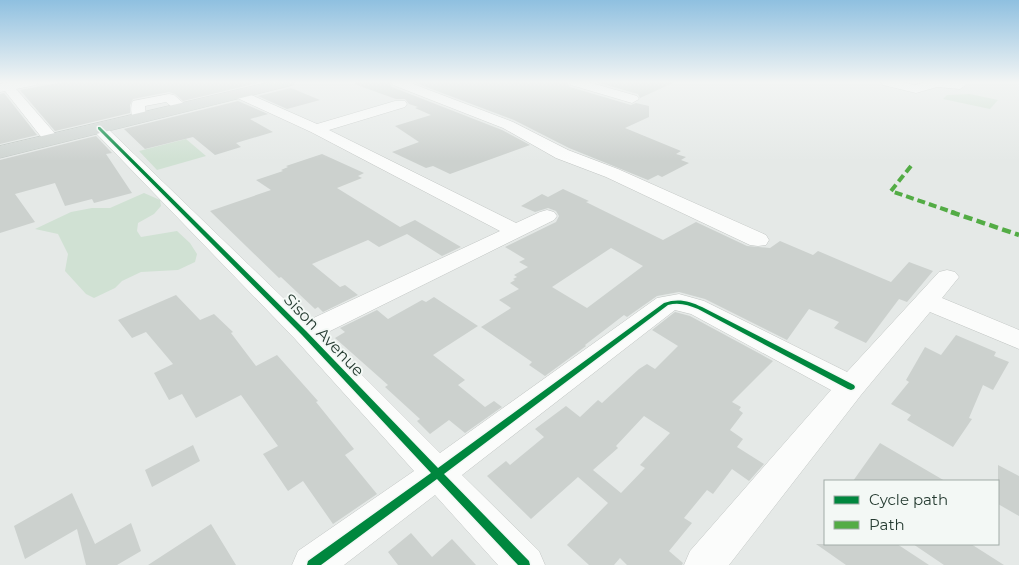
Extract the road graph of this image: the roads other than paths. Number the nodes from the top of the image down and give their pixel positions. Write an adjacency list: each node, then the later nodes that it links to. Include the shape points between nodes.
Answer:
1 (23, 108): 8 (street)
2 (170, 108): 6 (main road)
3 (271, 108): 7 (street)
4 (385, 108): 7 (street)
5 (465, 108): 12 (street)
6 (99, 128): 8 (main road); 15 (street, Sison Avenue)
7 (316, 129): 11 (street)
8 (52, 140): 9 (main road)
9 (0, 152)
10 (547, 216): 11 (street)
11 (516, 231): 15 (street)
12 (758, 240)
13 (947, 277): 14 (street)
14 (926, 301): 16 (street); 17 (street)
15 (304, 333): 18 (street, Sison Avenue)
16 (1019, 340)
17 (851, 387): 18 (street, via 700,308 673,301); 21 (street)
18 (437, 474): 19 (street); 20 (street, Sison Avenue)
19 (312, 565)
20 (526, 565)
21 (704, 565)

